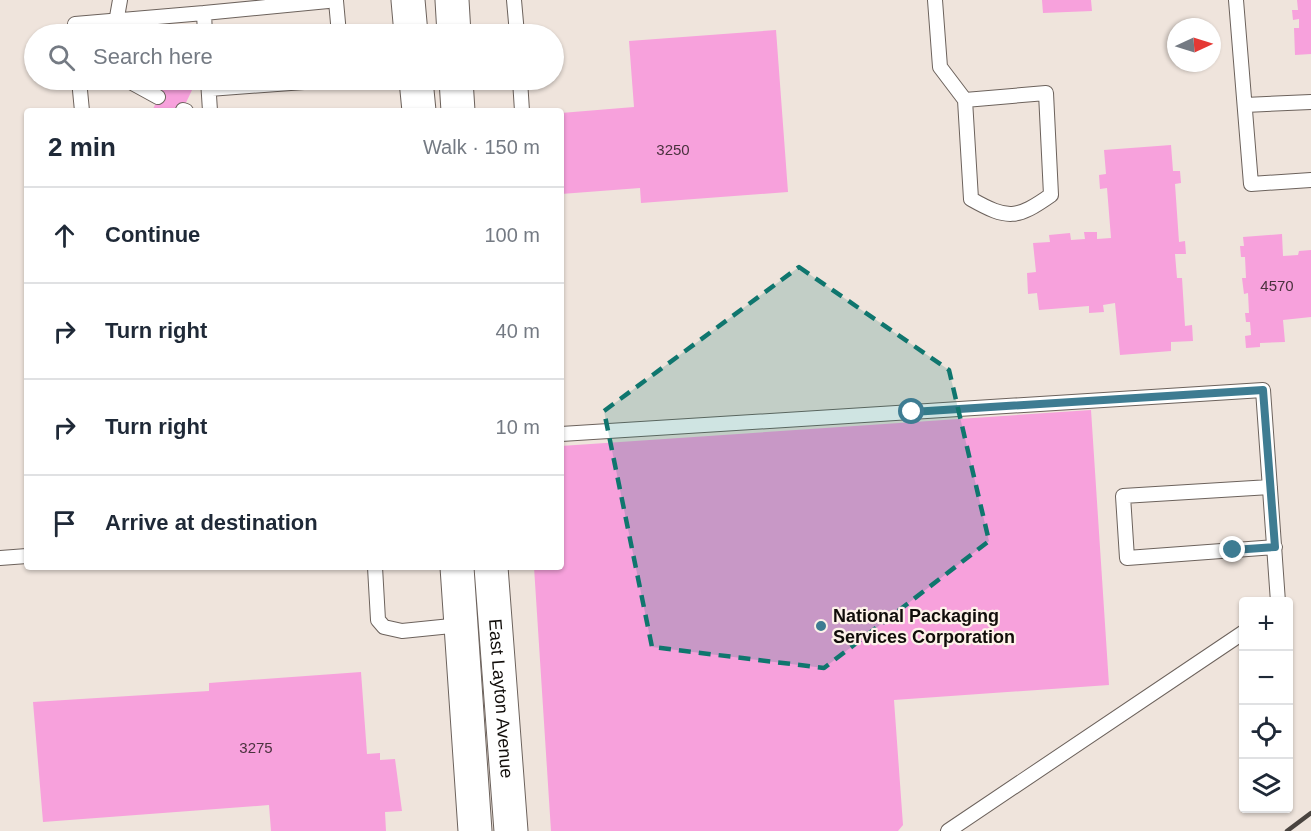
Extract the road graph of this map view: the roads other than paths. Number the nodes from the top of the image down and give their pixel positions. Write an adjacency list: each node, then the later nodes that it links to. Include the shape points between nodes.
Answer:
1 (120, 0): 9 (lane)
2 (408, 0): 13 (main road)
3 (452, 0): 14 (main road)
4 (514, 0): 15 (lane)
5 (935, 0): 23 (lane, via 940,67)
6 (1236, 0): 25 (lane)
7 (336, 1): 8 (lane); 12 (lane)
8 (204, 13): 10 (lane); 11 (lane)
9 (116, 24)
10 (139, 24)
11 (205, 24)
12 (338, 24)
13 (410, 24)
14 (453, 24)
15 (516, 24)
16 (80, 90): 26 (lane)
17 (145, 90): 22 (lane)
18 (209, 90): 27 (lane)
19 (417, 90): 28 (main road)
20 (457, 90): 29 (main road)
21 (521, 90): 30 (lane)
22 (158, 97)
23 (965, 100): 23 (lane, via 1046,93 1052,195 1031,209 1010,215 971,199)
24 (1311, 102): 25 (lane)
25 (1245, 105): 31 (lane, via 1251,184)
26 (82, 108)
27 (210, 108)
28 (419, 108)
29 (458, 108)
30 (522, 108)
31 (1311, 180)
32 (564, 434): 33 (lane, via 1263,390)
33 (1270, 487): 34 (lane); 34 (lane, via 1123,496 1127,558)
34 (1275, 547): 40 (lane)
35 (24, 556): 36 (lane)
36 (0, 558)
37 (375, 570): 41 (lane, via 378,620 384,627 402,630)
38 (457, 570): 41 (main road, East Layton Avenue)
39 (491, 570): 44 (main road, East Layton Avenue)
40 (1278, 597)
41 (461, 625): 43 (main road, East Layton Avenue)
42 (1239, 636): 45 (lane)
43 (475, 831)
44 (511, 831)
45 (948, 831)

